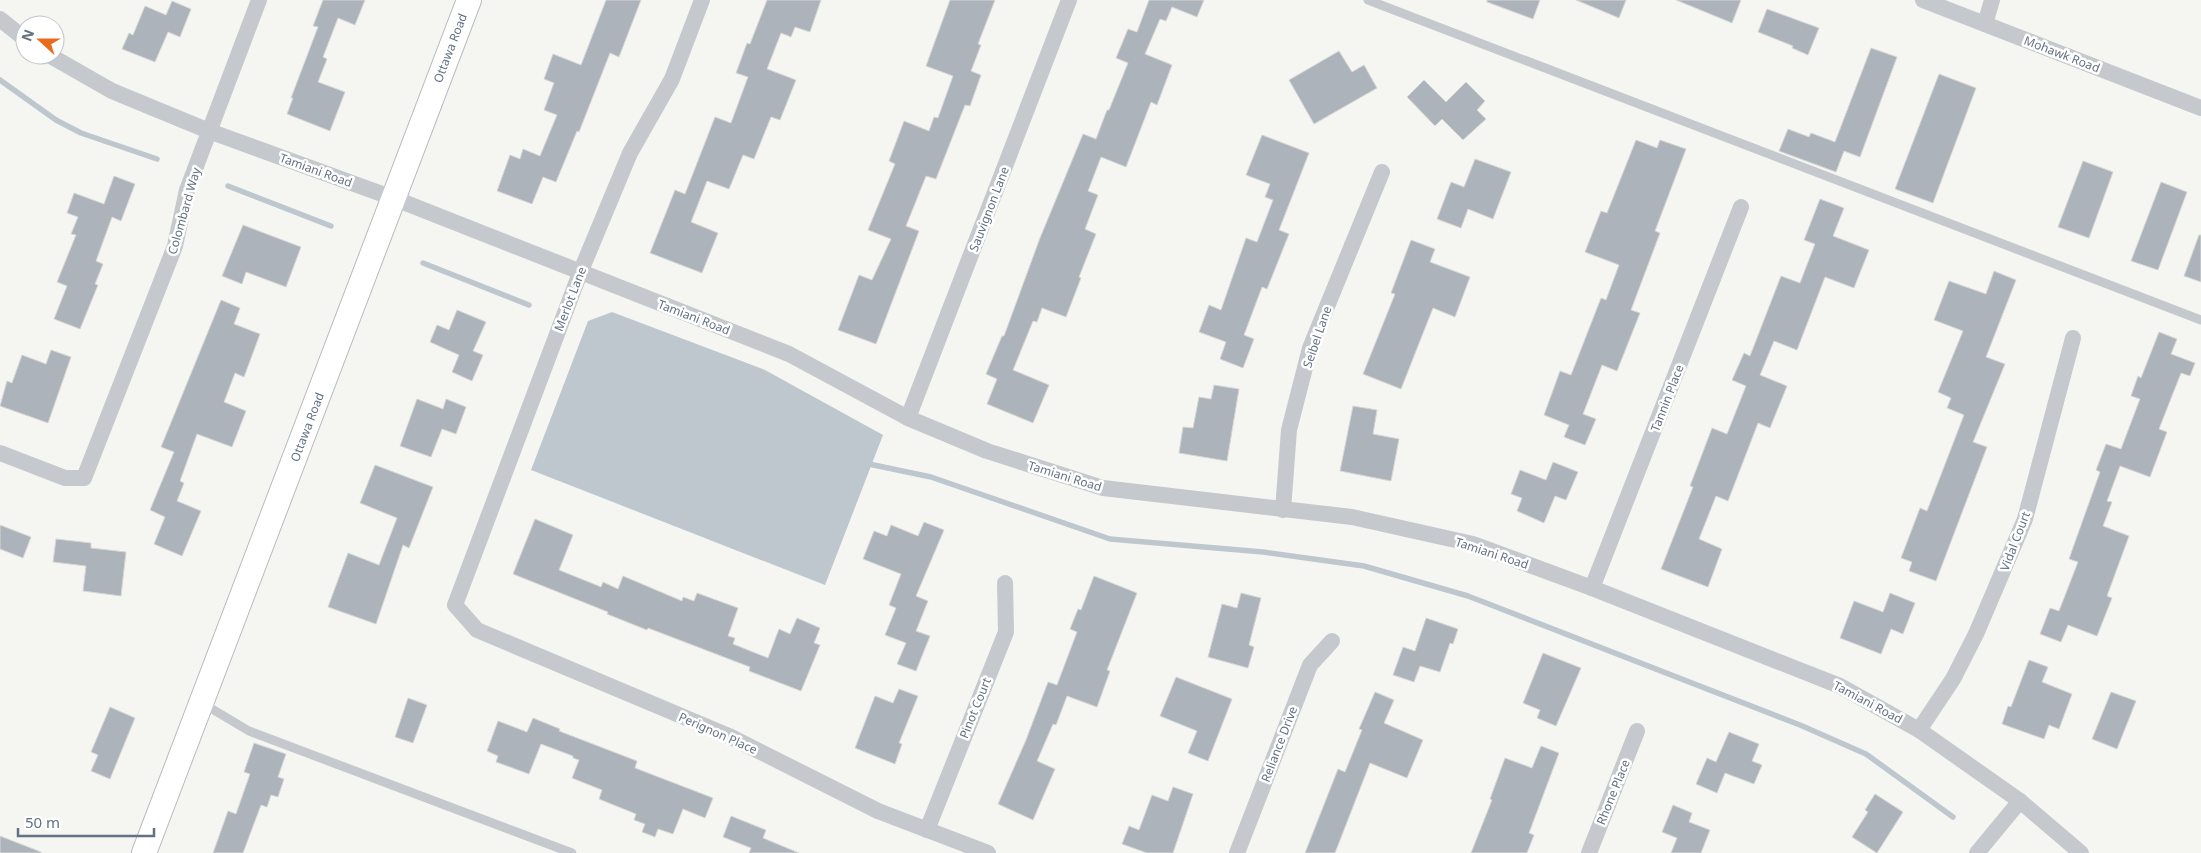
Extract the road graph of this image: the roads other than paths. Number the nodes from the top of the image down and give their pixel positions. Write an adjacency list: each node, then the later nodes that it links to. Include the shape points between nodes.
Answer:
1 (259, 0): 13 (street, Colombard Way)
2 (469, 0): 15 (street, Ottawa Road)
3 (702, 0): 17 (street, Merlot Lane, via 672,79 630,153)
4 (1070, 0): 20 (street, Sauvignon Lane)
5 (1368, 0): 18 (lane)
6 (1923, 0): 9 (street, Mohawk Road)
7 (1992, 0): 9 (street)
8 (0, 20): 10 (street)
9 (1985, 24): 12 (street, Mohawk Road)
10 (15, 31)
11 (65, 64): 13 (street, Tamiani Road, via 112,91)
12 (2201, 108)
13 (209, 131): 15 (street, Tamiani Road); 21 (street, Colombard Way, via 187,190 175,246 84,478 65,478)
14 (1382, 172): 22 (street, Seibel Lane, via 1310,348 1289,430)
15 (392, 198): 17 (street, Tamiani Road); 27 (street, Ottawa Road)
16 (1741, 207): 24 (street, Tannin Place)
17 (580, 273): 20 (street, Tamiani Road, via 789,354); 25 (street, Merlot Lane)
18 (2201, 320)
19 (2073, 338): 29 (street, Vidal Court, via 2025,519 1976,634 1953,679)
20 (908, 418): 22 (street, Tamiani Road, via 987,451 1103,488)
21 (0, 453)
22 (1283, 510): 24 (street, Tamiani Road, via 1352,517 1473,544)
23 (1005, 583): 31 (street, Pinot Court, via 1006,632)
24 (1592, 588): 29 (street, Tamiani Road, via 1840,686)
25 (455, 605): 31 (street, Perignon Place, via 477,630 730,736 878,811)
26 (1332, 640): 35 (street, Reliance Drive, via 1310,665)
27 (202, 703): 32 (street, Ottawa Road); 33 (lane, via 249,731)
28 (1637, 730): 36 (street, Rhone Place)
29 (1919, 730): 30 (street, Tamiani Road)
30 (2020, 801): 37 (street); 38 (street, Tamiani Road)
31 (927, 830): 34 (street, Perignon Place)
32 (144, 853)
33 (572, 853)
34 (988, 853)
35 (1237, 853)
36 (1589, 853)
37 (1977, 853)
38 (2081, 853)

